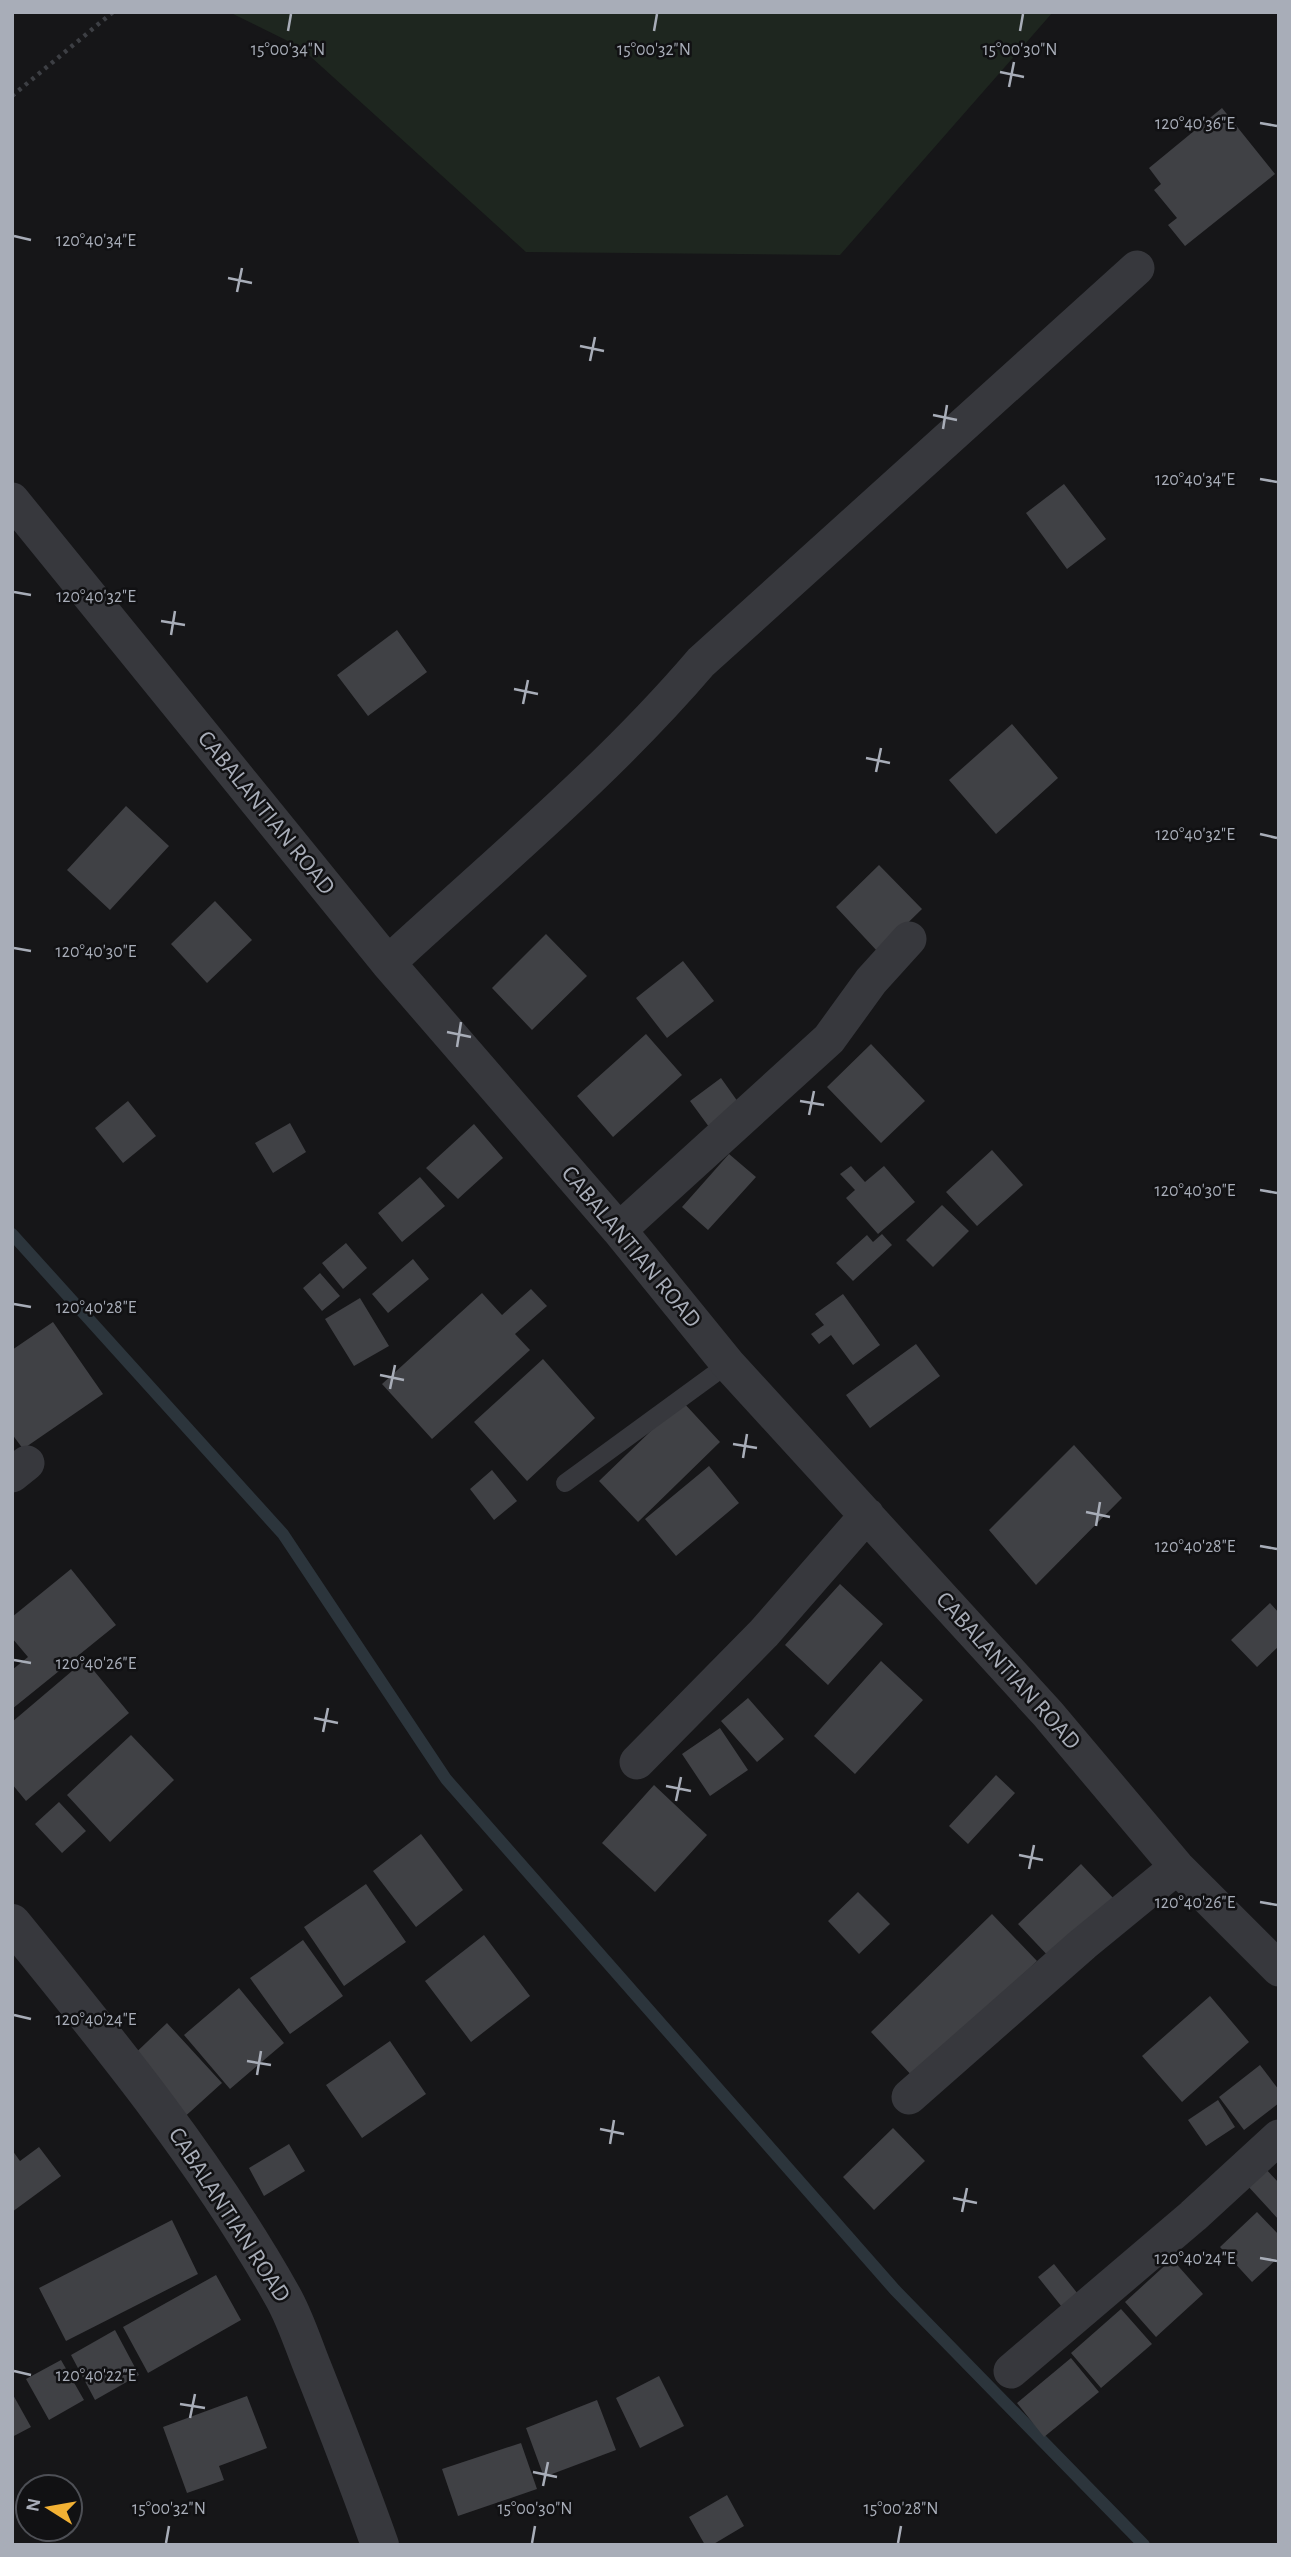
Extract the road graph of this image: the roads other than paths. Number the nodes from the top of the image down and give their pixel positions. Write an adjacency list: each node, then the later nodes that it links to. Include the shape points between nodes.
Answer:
1 (1137, 268): 4 (street, via 701,662 608,761)
2 (12, 500): 4 (street, CABALANTIAN ROAD)
3 (909, 939): 5 (street, via 829,1038)
4 (388, 963): 5 (street, CABALANTIAN ROAD)
5 (619, 1230): 6 (street, CABALANTIAN ROAD)
6 (729, 1364): 7 (lane); 8 (street, CABALANTIAN ROAD)
7 (565, 1483)
8 (867, 1515): 9 (street, via 764,1633); 10 (street, CABALANTIAN ROAD, via 1048,1714)
9 (637, 1762)
10 (1177, 1867): 12 (street, CABALANTIAN ROAD); 13 (street)
11 (12, 1923): 16 (street, CABALANTIAN ROAD, via 169,2122 217,2189 285,2300)
12 (1279, 1969)
13 (909, 2097)
14 (1279, 2137): 15 (street)
15 (1011, 2371)
16 (380, 2545)

